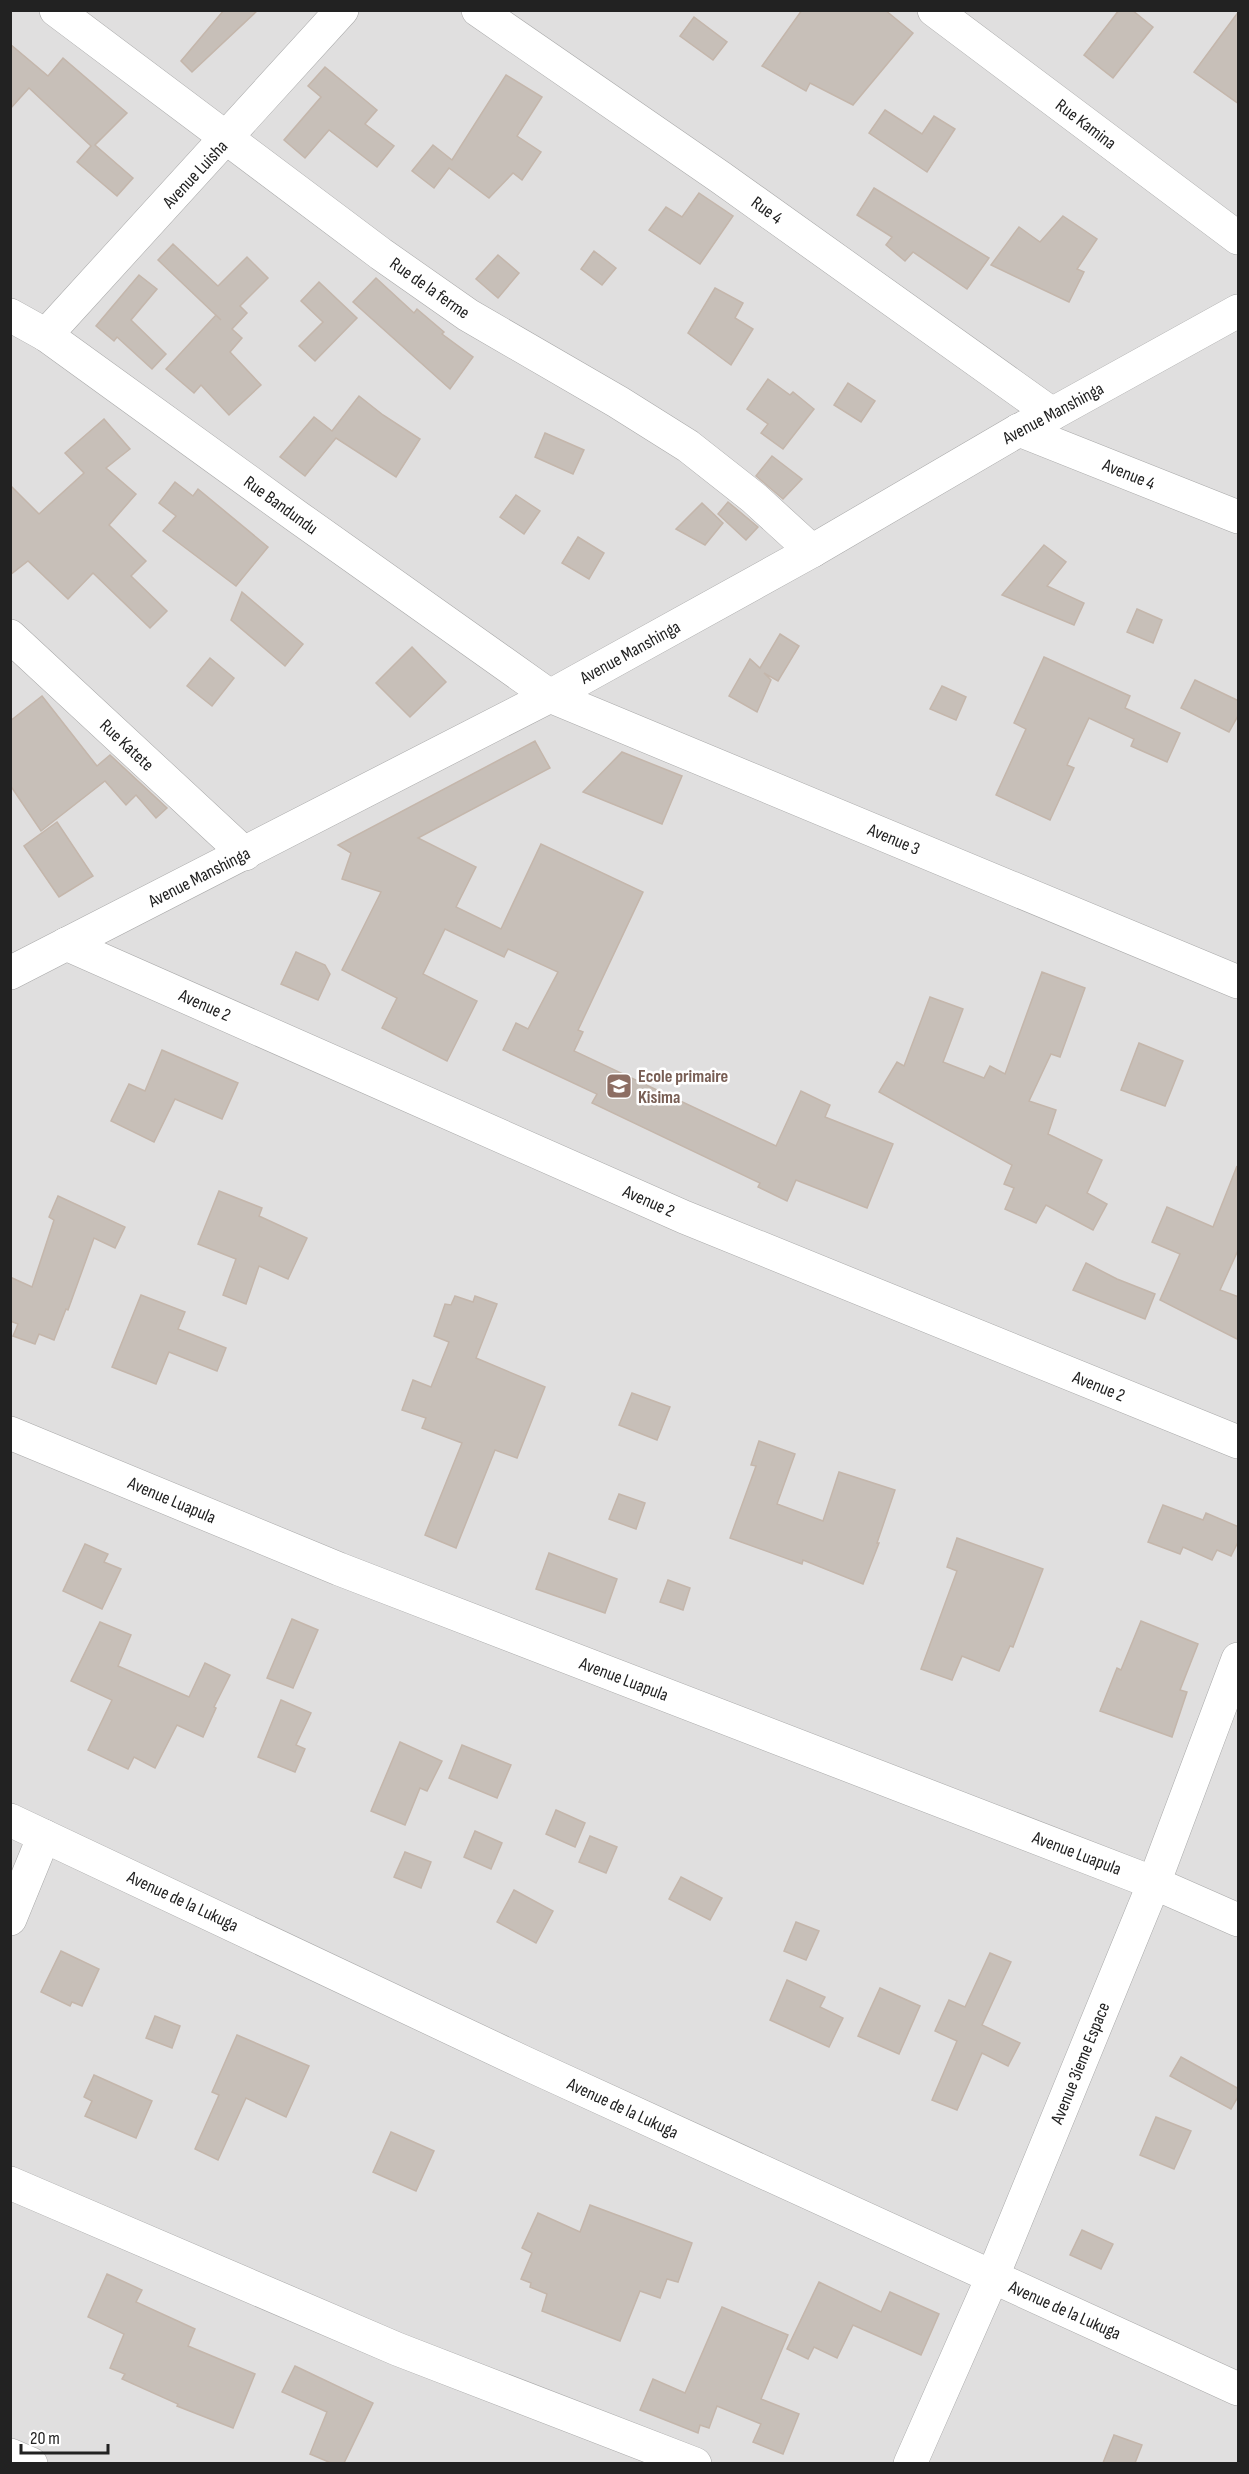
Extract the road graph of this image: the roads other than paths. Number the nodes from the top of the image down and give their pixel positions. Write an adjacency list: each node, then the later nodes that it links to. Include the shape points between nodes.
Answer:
1 (56, 10): 5 (street, Rue de la ferme)
2 (342, 10): 5 (street, Avenue Luisha)
3 (478, 10): 10 (street, Rue 4)
4 (934, 10): 6 (street, Rue Kamina)
5 (227, 139): 9 (street, Avenue Luisha); 13 (street, Rue de la ferme, via 468,315 688,446)
6 (1239, 238)
7 (1239, 311): 10 (street, Avenue Manshinga)
8 (10, 315): 9 (street, Rue Bandundu)
9 (46, 335): 15 (street, Rue Bandundu)
10 (1052, 414): 11 (street, Avenue Manshinga)
11 (1019, 430): 12 (street, Avenue 4); 13 (street, Avenue Manshinga)
12 (1239, 518)
13 (812, 551): 15 (street, Avenue Manshinga)
14 (10, 636): 16 (street, Rue Katete)
15 (550, 696): 16 (street, Avenue Manshinga); 19 (street, Avenue 3)
16 (245, 854): 17 (street, Avenue Manshinga)
17 (66, 944): 18 (street, Avenue Manshinga); 21 (street, Avenue 2, via 684,1217)
18 (10, 973)
19 (1239, 982)
20 (10, 1433): 25 (street, Avenue Luapula, via 339,1569)
21 (1239, 1442)
22 (1239, 1659): 25 (street, Avenue 3ieme Espace)
23 (10, 1820): 24 (street, Avenue de la Lukuga)
24 (44, 1836): 26 (street); 29 (street, Avenue de la Lukuga)
25 (1154, 1883): 27 (street, Avenue Luapula); 29 (street, Avenue 3ieme Espace)
26 (10, 1919)
27 (1239, 1920)
28 (10, 2183): 33 (street, via 397,2349)
29 (992, 2278): 30 (street, Avenue de la Lukuga); 34 (street, Avenue 3ieme Espace)
30 (1239, 2389)
31 (10, 2455): 32 (street)
32 (31, 2463)
33 (695, 2463)
34 (910, 2463)

